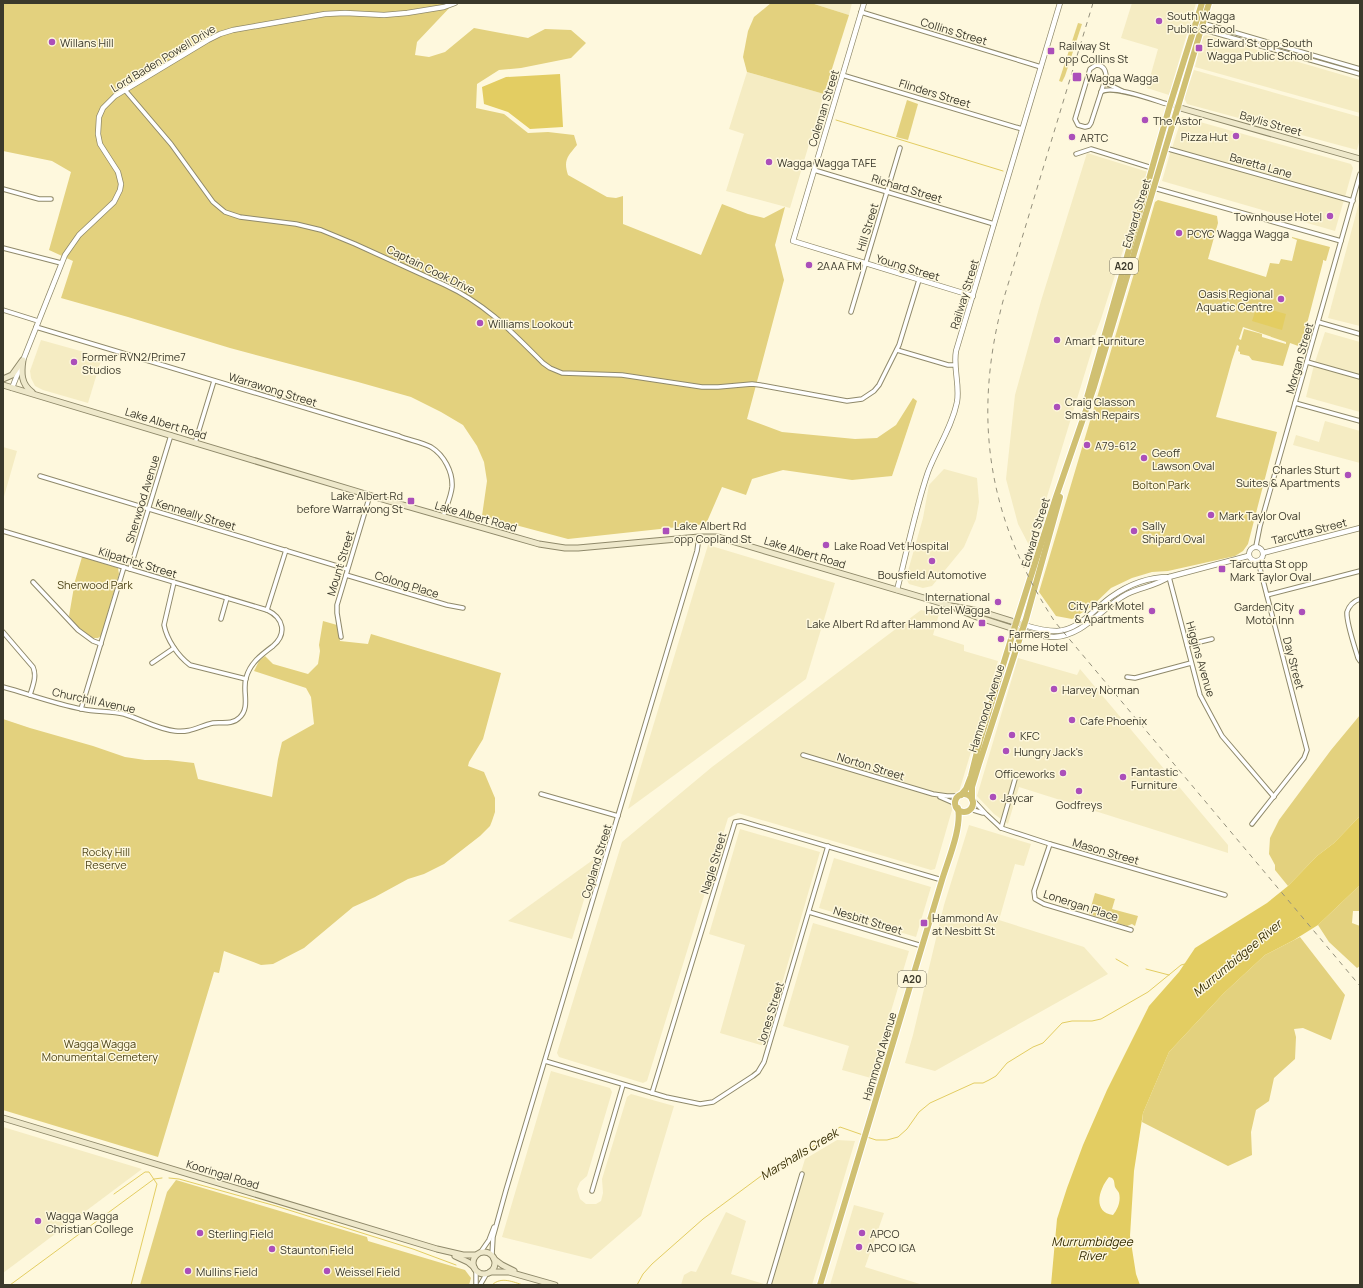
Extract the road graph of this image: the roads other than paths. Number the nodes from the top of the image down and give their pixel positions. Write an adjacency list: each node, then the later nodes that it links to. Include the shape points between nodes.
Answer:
1 (455, 3): 25 (street, Lord Baden Powell Drive, via 444,7 384,15 325,14 233,30 208,40)
2 (864, 3): 6 (street, Coleman Street)
3 (1060, 3): 18 (street, Railway Street)
4 (1202, 3): 28 (highway, Edward Street / A20)
5 (1209, 3): 7 (highway, Edward Street / A20)
6 (861, 12): 18 (street, Collins Street); 23 (street, Coleman Street)
7 (1202, 26): 8 (street); 9 (street); 29 (highway, Edward Street / A20)
8 (1236, 33): 9 (street); 10 (street)
9 (1234, 39): 11 (street)
10 (1258, 39): 11 (street); 12 (street)
11 (1256, 45): 13 (street)
12 (1283, 46): 13 (street); 14 (street)
13 (1281, 52): 15 (street)
14 (1305, 53): 15 (street); 16 (street)
15 (1304, 59): 17 (street)
16 (1330, 60): 17 (street); 19 (street)
17 (1329, 65): 21 (street)
18 (1041, 66): 30 (street, Railway Street)
19 (1353, 67): 20 (street); 21 (street)
20 (1360, 69)
21 (1352, 72): 22 (street)
22 (1360, 74)
23 (842, 75): 30 (street, Flinders Street); 36 (street, Coleman Street)
24 (1105, 80): 26 (street); 27 (street); 27 (street, via 1106,72 1103,67 1092,67 1076,118 1078,125 1086,128 1090,126)
25 (125, 90): 48 (street, Lord Baden Powell Drive, via 112,98 103,108 98,126 100,144 120,178 118,197 77,238); 58 (street, Captain Cook Drive, via 171,144 213,202 225,212 240,218 296,224 321,230 459,291 494,315 544,364 555,371 622,376 702,387 752,384 854,401 874,391)
26 (1122, 91): 27 (street); 28 (street)
27 (1101, 92)
28 (1170, 105): 29 (highway); 35 (highway, Edward Street / A20)
29 (1177, 107): 32 (highway, Edward Street / A20); 34 (main road, Baylis Street)
30 (1022, 129): 44 (street, Railway Street)
31 (900, 148): 41 (street, Hill Street)
32 (1165, 148): 39 (highway, Edward Street / A20); 43 (street, Baretta Lane)
33 (1076, 154): 35 (street, via 1090,149)
34 (1360, 159)
35 (1152, 168): 38 (highway, Edward Street / A20)
36 (814, 170): 41 (street, Richard Street); 45 (street, Coleman Street)
37 (1360, 174): 43 (street, Morgan Street)
38 (1147, 186): 39 (highway); 70 (highway, Edward Street / A20)
39 (1154, 188): 46 (street); 70 (highway, Edward Street / A20, via 1094,387)
40 (3, 189): 42 (street, via 39,199)
41 (887, 192): 44 (street, Richard Street); 49 (street, Hill Street)
42 (51, 199)
43 (1352, 200): 46 (street, Morgan Street)
44 (994, 224): 51 (street, Railway Street)
45 (792, 241): 49 (street, Young Street)
46 (1341, 241): 55 (street, Morgan Street)
47 (3, 248): 48 (street)
48 (61, 263): 54 (street, Lord Baden Powell Drive)
49 (865, 263): 50 (street, Young Street); 53 (street, Hill Street)
50 (919, 280): 51 (street, Young Street); 58 (street, Captain Cook Drive)
51 (973, 296): 61 (street, Railway Street, via 956,350)
52 (3, 310): 54 (street)
53 (851, 312)
54 (38, 321): 56 (street, Lord Baden Powell Drive)
55 (1318, 322): 57 (street); 60 (street, Morgan Street)
56 (36, 327): 59 (street, Lord Baden Powell Drive); 64 (street, Warrawong Street)
57 (1360, 334)
58 (897, 350): 61 (street)
59 (23, 360): 63 (main road, via 12,375); 66 (street, Lord Baden Powell Drive); 67 (main road, via 23,380)
60 (1307, 362): 62 (street); 68 (street, Morgan Street)
61 (955, 365): 98 (street, Railway Street, via 958,392 955,409 928,475)
62 (1360, 377)
63 (3, 379)
64 (214, 381): 72 (street); 77 (street, Warrawong Street, via 432,448 447,465 452,480)
65 (3, 385): 66 (main road, Lake Albert Road)
66 (12, 388): 67 (main road, Lake Albert Road)
67 (34, 394): 71 (main road, Lake Albert Road)
68 (1295, 403): 69 (street); 81 (street, Morgan Street)
69 (1360, 421)
70 (1079, 427): 73 (highway, Edward Street / A20)
71 (171, 435): 72 (main road, Lake Albert Road); 76 (street, Sherwood Avenue)
72 (195, 443): 75 (main road, Lake Albert Road)
73 (1073, 447): 105 (highway, Edward Street / A20); 106 (highway, Edward Street / A20, via 1049,540)
74 (40, 476): 76 (street, Kenneally Street)
75 (370, 495): 77 (main road, Lake Albert Road); 88 (street, Mount Street)
76 (148, 509): 82 (street, Kenneally Street); 87 (street, Sherwood Avenue)
77 (443, 516): 80 (main road, Lake Albert Road, via 539,544 565,548)
78 (1360, 528): 83 (street, Tarcutta Street)
79 (3, 531): 86 (street, Kilpatrick Street)
80 (699, 537): 98 (main road, Lake Albert Road, via 725,538); 131 (street, Copland Street, via 695,558)
81 (1256, 546): 83 (street); 84 (street, via 1250,549)
82 (286, 550): 88 (street, Kenneally Street); 103 (street)
83 (1263, 552): 85 (street)
84 (1248, 556): 85 (street, via 1251,560); 91 (street)
85 (1258, 561): 99 (street, Day Street)
86 (124, 567): 87 (street, Kilpatrick Street); 110 (street)
87 (130, 569): 94 (street, Kilpatrick Street)
88 (347, 569): 90 (street, Mount Street)
89 (1360, 571): 99 (street)
90 (346, 575): 102 (street, Colong Place); 108 (street, Mount Street, via 336,608)
91 (1169, 577): 92 (street); 96 (street); 111 (street, Higgins Avenue)
92 (1148, 580): 95 (street); 96 (street)
93 (34, 582): 110 (street, via 78,630 92,641)
94 (174, 582): 100 (street, Kilpatrick Street); 112 (street, via 164,625)
95 (1139, 583): 97 (street); 106 (street, via 1112,596 1080,623 1070,628 1051,631)
96 (1150, 586): 97 (street)
97 (1141, 588): 106 (street, via 1119,598 1089,623 1072,633 1048,637)
98 (897, 590): 105 (main road, Lake Albert Road, via 951,606 977,617)
99 (1268, 595): 126 (street, Day Street, via 1307,747 1304,758)
100 (227, 598): 103 (street, Kilpatrick Street); 104 (street)
101 (1360, 599): 113 (street, via 1349,607 1347,618)
102 (463, 608)
103 (268, 610): 117 (street, Churchill Avenue, via 280,621 282,633 275,644 257,658)
104 (221, 619)
105 (1015, 626): 106 (main road, Lake Albert Road); 125 (highway, Hammond Avenue / A20, via 971,776)
106 (1022, 628): 127 (highway, Hammond Avenue / A20, via 972,787)
107 (3, 632): 119 (street, via 35,671)
108 (341, 637)
109 (1212, 639): 111 (street)
110 (101, 644): 120 (street)
111 (1187, 645): 115 (street, Higgins Avenue)
112 (174, 648): 114 (street); 117 (street, via 190,665)
113 (1360, 661)
114 (152, 663)
115 (1191, 663): 116 (street, via 1135,678); 126 (street, Higgins Avenue, via 1200,695 1219,732)
116 (1127, 677)
117 (246, 679): 120 (street, Churchill Avenue, via 246,705 240,718 233,722 212,724 189,731 165,730 123,714)
118 (3, 687): 119 (street, Churchill Avenue)
119 (30, 695): 120 (street, Churchill Avenue)
120 (81, 709)
121 (803, 755): 124 (street, Norton Street)
122 (1015, 779): 133 (street)
123 (541, 794): 131 (street)
124 (933, 794): 125 (street, Norton Street); 128 (street, Norton Street)
125 (960, 796): 127 (highway, via 969,795); 128 (highway, A20)
126 (1274, 797): 132 (street)
127 (972, 799): 129 (highway, A20, via 973,805); 130 (street, Mason Street)
128 (957, 806): 129 (highway, via 962,811); 134 (highway, Hammond Avenue / A20)
129 (968, 810): 130 (street, Mason Street); 134 (highway, Hammond Avenue / A20)
130 (986, 814): 133 (street, Mason Street)
131 (618, 816): 142 (street, Copland Street)
132 (1252, 824)
133 (1001, 828): 135 (street, Mason Street)
134 (956, 833): 137 (highway, Hammond Avenue / A20)
135 (1050, 844): 138 (street, Mason Street); 140 (street, Lonergan Place, via 1034,891 1035,899 1044,904)
136 (828, 846): 137 (street, Nagle Street); 139 (street, Jones Street); 144 (street, Nagle Street, via 742,820 735,822)
137 (942, 880): 141 (highway, Hammond Avenue / A20)
138 (1225, 895)
139 (809, 912): 141 (street, Nesbitt Street); 144 (street, Jones Street, via 766,1056 758,1072 707,1104)
140 (1132, 930)
141 (922, 946): 159 (highway, Hammond Avenue / A20)
142 (545, 1061): 143 (street, Jones Street); 147 (street, Copland Street)
143 (623, 1085): 144 (street, Jones Street); 148 (street)
144 (652, 1093)
145 (3, 1118): 149 (main road, Kooringal Road)
146 (802, 1174): 158 (street)
147 (506, 1190): 150 (street, Copland Street, via 492,1233); 151 (street, Copland Street, via 494,1237)
148 (592, 1191)
149 (437, 1249): 150 (main road, Kooringal Road, via 464,1255); 152 (main road, Kooringal Road, via 468,1262)
150 (478, 1254): 151 (main road, via 485,1252); 152 (main road, via 474,1260)
151 (493, 1257): 153 (main road, via 494,1266); 154 (main road, via 502,1265)
152 (475, 1269): 153 (main road, via 479,1273); 155 (street)
153 (488, 1273): 154 (main road, via 503,1271); 156 (street)
154 (522, 1275): 157 (main road)
155 (476, 1285)
156 (480, 1285)
157 (555, 1285)
158 (769, 1285)
159 (820, 1285)

